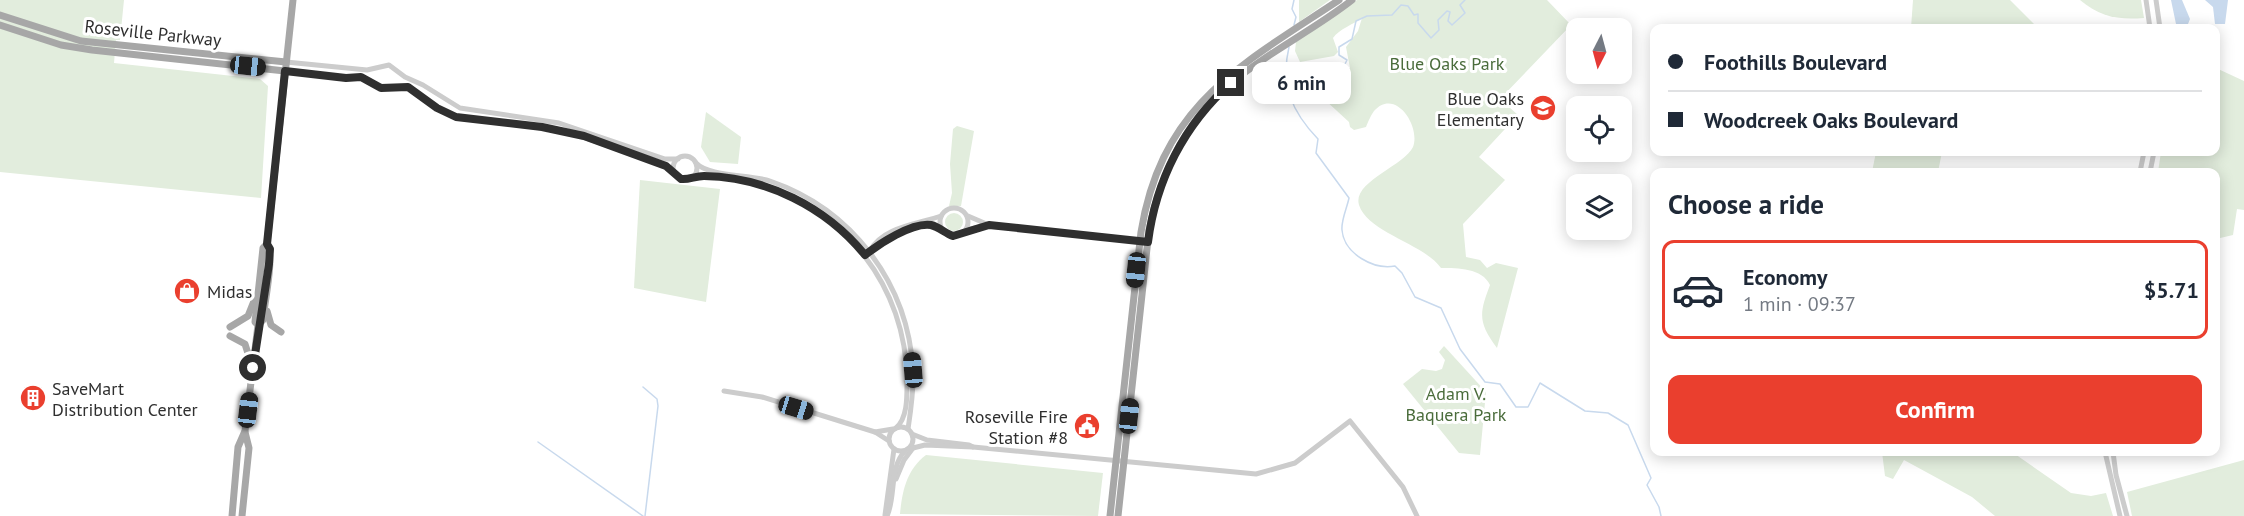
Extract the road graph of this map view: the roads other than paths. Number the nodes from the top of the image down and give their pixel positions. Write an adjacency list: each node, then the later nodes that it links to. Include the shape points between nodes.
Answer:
1 (293, 0): 11 (main road)
2 (1339, 0): 29 (main road, via 1226,76 1205,96 1184,123 1154,179 1144,210)
3 (1352, 0): 29 (main road, via 1231,83 1191,128 1169,165)
4 (2146, 0): 7 (street)
5 (2156, 0): 8 (street)
6 (0, 15): 10 (main road, Roseville Parkway)
7 (2149, 24)
8 (2159, 24)
9 (0, 25): 10 (main road, Roseville Parkway)
10 (62, 41): 11 (main road, Roseville Parkway); 14 (main road, Roseville Parkway)
11 (286, 62): 12 (street, Roseville Parkway, via 367,70); 14 (main road)
12 (378, 67): 13 (street); 15 (street)
13 (394, 69): 16 (street, via 397,79); 17 (street)
14 (285, 71): 15 (street, Roseville Parkway, via 361,77); 30 (main road)
15 (375, 82): 16 (street, via 381,88)
16 (389, 87): 19 (street, via 408,87 446,113)
17 (470, 111): 18 (street); 19 (street)
18 (523, 118): 19 (street); 20 (street, via 579,128 665,159)
19 (485, 120): 22 (street, via 565,131)
20 (678, 159): 21 (street, via 689,157); 22 (street)
21 (696, 163): 23 (street, via 697,171); 31 (street, via 709,171 753,176 795,191 832,214)
22 (674, 171): 23 (street, via 681,179)
23 (692, 178): 31 (street, via 741,181 787,195 830,219)
24 (941, 216): 25 (street, via 952,207); 28 (street); 31 (street, via 901,227)
25 (968, 216): 26 (street); 27 (street)
26 (989, 225): 27 (street); 29 (street)
27 (966, 230): 28 (street, via 953,236)
28 (943, 231): 31 (street, via 920,226)
29 (1144, 242): 51 (main road)
30 (267, 244): 32 (main road, via 263,248); 33 (main road, via 270,251)
31 (867, 253): 40 (street, via 889,296 905,352 905,409 903,420); 43 (street, via 895,293 908,332 913,377)
32 (257, 293): 34 (main road); 35 (main road, via 248,316)
33 (266, 295): 34 (main road); 36 (main road, via 267,320)
34 (258, 324): 38 (main road)
35 (230, 327)
36 (281, 332)
37 (230, 336): 38 (main road, via 245,344)
38 (253, 368): 41 (main road)
39 (724, 391): 42 (street, via 762,397)
40 (895, 429): 42 (street); 43 (street); 44 (street)
41 (245, 431): 50 (main road); 52 (main road, via 249,448)
42 (875, 432): 44 (street)
43 (910, 432): 45 (street, via 927,440); 47 (street, via 914,440)
44 (889, 441): 46 (street)
45 (973, 447): 47 (street, via 925,445); 51 (street)
46 (894, 449): 47 (street); 55 (street)
47 (910, 449): 55 (street, via 896,466)
48 (2106, 456): 59 (street)
49 (2114, 456): 60 (street)
50 (236, 460): 52 (main road, via 244,466); 53 (main road)
51 (1120, 463): 56 (main road); 57 (main road); 58 (street, via 1244,475 1266,473 1303,458 1350,421 1403,487)
52 (246, 485): 54 (main road)
53 (232, 516)
54 (242, 516)
55 (886, 516)
56 (1110, 516)
57 (1118, 516)
58 (1417, 516)
59 (2120, 516)
60 (2127, 516)

